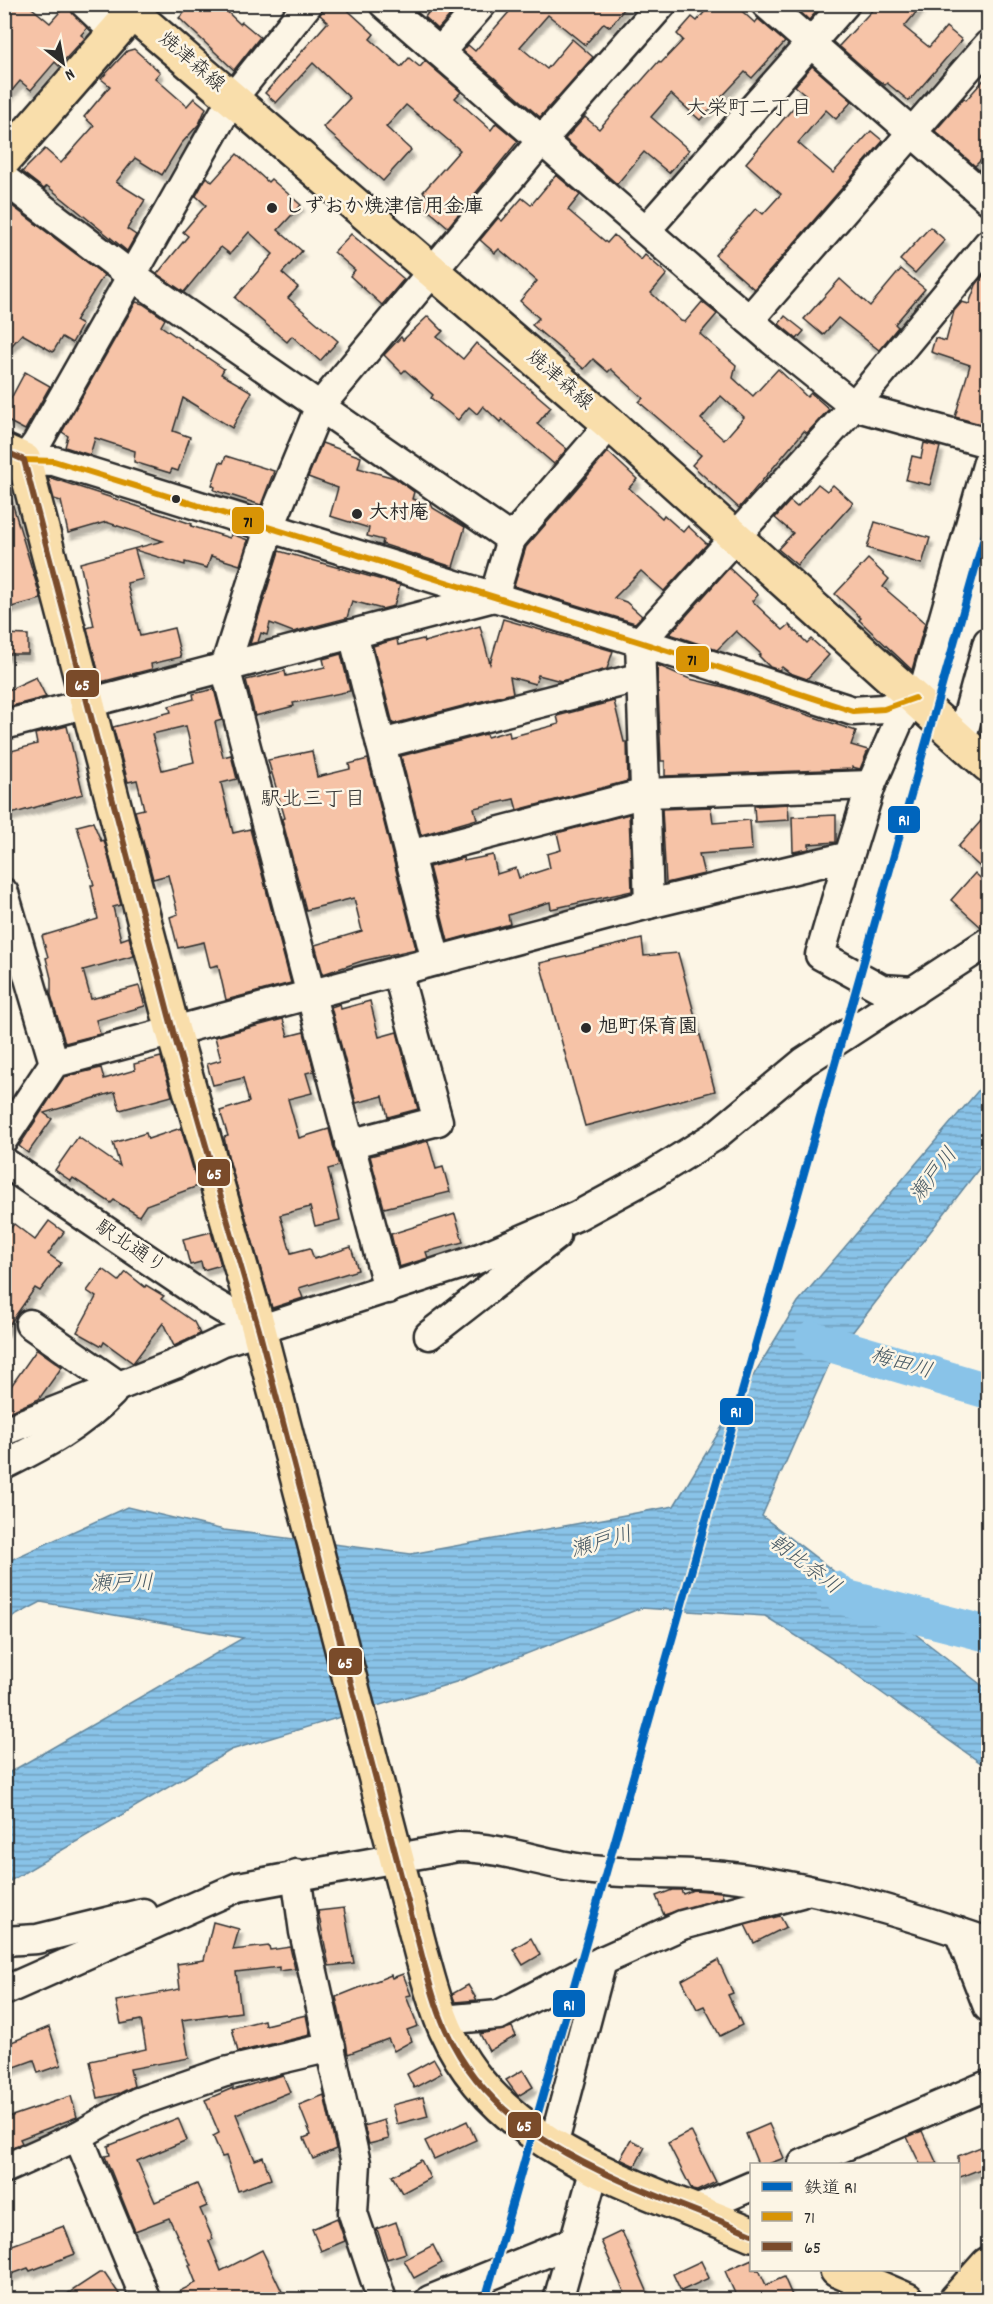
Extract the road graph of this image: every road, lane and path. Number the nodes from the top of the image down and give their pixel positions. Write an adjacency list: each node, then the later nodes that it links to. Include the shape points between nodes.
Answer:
1 (85, 4): 8 (street)
2 (308, 4): 12 (street)
3 (384, 4): 11 (street)
4 (482, 4): 11 (street)
5 (662, 4): 14 (street)
6 (766, 4): 9 (street)
7 (845, 4): 9 (street)
8 (128, 14): 12 (main road, 焼津森線); 15 (main road)
9 (811, 44): 13 (street); 18 (street)
10 (988, 45): 13 (street)
11 (440, 52): 14 (street)
12 (232, 99): 20 (main road, 焼津森線); 21 (street)
13 (915, 132): 17 (street); 22 (street)
14 (542, 140): 18 (street); 20 (street)
15 (4, 160)
16 (4, 179): 21 (street)
17 (988, 199)
18 (647, 229): 22 (street)
19 (988, 244): 24 (street)
20 (434, 272): 23 (street); 25 (main road, 焼津森線)
21 (132, 276): 23 (street); 27 (street, via 37,443)
22 (749, 320): 24 (street)
23 (320, 406): 29 (street); 31 (street)
24 (854, 406): 26 (street); 30 (street)
25 (610, 424): 30 (main road, 焼津森線); 31 (street)
26 (988, 442)
27 (14, 455): 29 (street, via 54,461); 39 (main road)
28 (988, 462): 38 (street, via 926,681)
29 (269, 529): 32 (street); 36 (street)
30 (735, 537): 34 (street); 38 (main road, 焼津森線)
31 (511, 539): 32 (street)
32 (494, 597): 33 (street); 34 (street)
33 (353, 634): 36 (street); 42 (street)
34 (640, 642): 37 (street); 38 (street, via 853,711 884,708)
35 (988, 642): 41 (street)
36 (225, 667): 39 (street); 54 (street)
37 (641, 676): 42 (street); 45 (street)
38 (915, 698): 41 (main road, 焼津森線); 44 (street, via 898,723)
39 (87, 703): 40 (street); 55 (main road)
40 (4, 725)
41 (961, 740): 43 (main road, 焼津森線)
42 (381, 744): 46 (street)
43 (988, 765)
44 (871, 785): 45 (street); 47 (street)
45 (646, 793): 46 (street); 49 (street)
46 (409, 855): 51 (street)
47 (849, 856): 49 (street); 53 (street, via 820,955 882,989)
48 (4, 892): 56 (street)
49 (649, 904): 51 (street)
50 (988, 942): 53 (street)
51 (436, 961): 52 (street)
52 (397, 971): 54 (street); 58 (street, via 438,1121)
53 (914, 991): 60 (street, via 804,1062 715,1136)
54 (310, 995): 55 (street); 58 (street)
55 (173, 1031): 56 (street); 64 (main road)
56 (54, 1063): 57 (street)
57 (4, 1138)
58 (349, 1144): 61 (street)
59 (4, 1162): 64 (street, 駅北通り)
60 (578, 1216): 61 (street, via 475,1260); 63 (street)
61 (388, 1288): 64 (street)
62 (30, 1324): 65 (street)
63 (429, 1335)
64 (262, 1342): 65 (street, via 221,1342); 68 (main road)
65 (119, 1386): 66 (street); 67 (street, via 59,1437)
66 (4, 1431)
67 (4, 1465)
68 (394, 1852): 69 (street); 70 (street, via 471,1847 584,1869 722,1876); 78 (main road)
69 (296, 1874): 71 (street, via 238,1887); 79 (street, via 304,1932)
70 (813, 1891): 72 (street); 75 (street, via 714,1914)
71 (173, 1914): 73 (street, via 140,1913 37,1939); 76 (street)
72 (959, 1932): 74 (street); 77 (street)
73 (4, 1941)
74 (988, 1942)
75 (602, 1961): 78 (street, via 499,2015); 82 (street)
76 (4, 1990)
77 (988, 2007)
78 (442, 2020): 82 (main road, via 458,2053 490,2097)
79 (331, 2047): 81 (street, via 225,2072 138,2102); 94 (street, via 356,2163 353,2213)
80 (988, 2085): 83 (street)
81 (78, 2136): 85 (street); 93 (street)
82 (553, 2146): 84 (main road)
83 (805, 2163)
84 (595, 2168): 87 (main road); 89 (street)
85 (4, 2169)
86 (750, 2187): 87 (street)
87 (696, 2210): 88 (main road)
88 (750, 2233)
89 (574, 2241): 95 (street); 96 (street)
90 (988, 2264): 97 (main road)
91 (839, 2271): 92 (main road)
92 (881, 2296)
93 (146, 2300)
94 (382, 2300)
95 (430, 2300)
96 (558, 2300)
97 (956, 2300)

